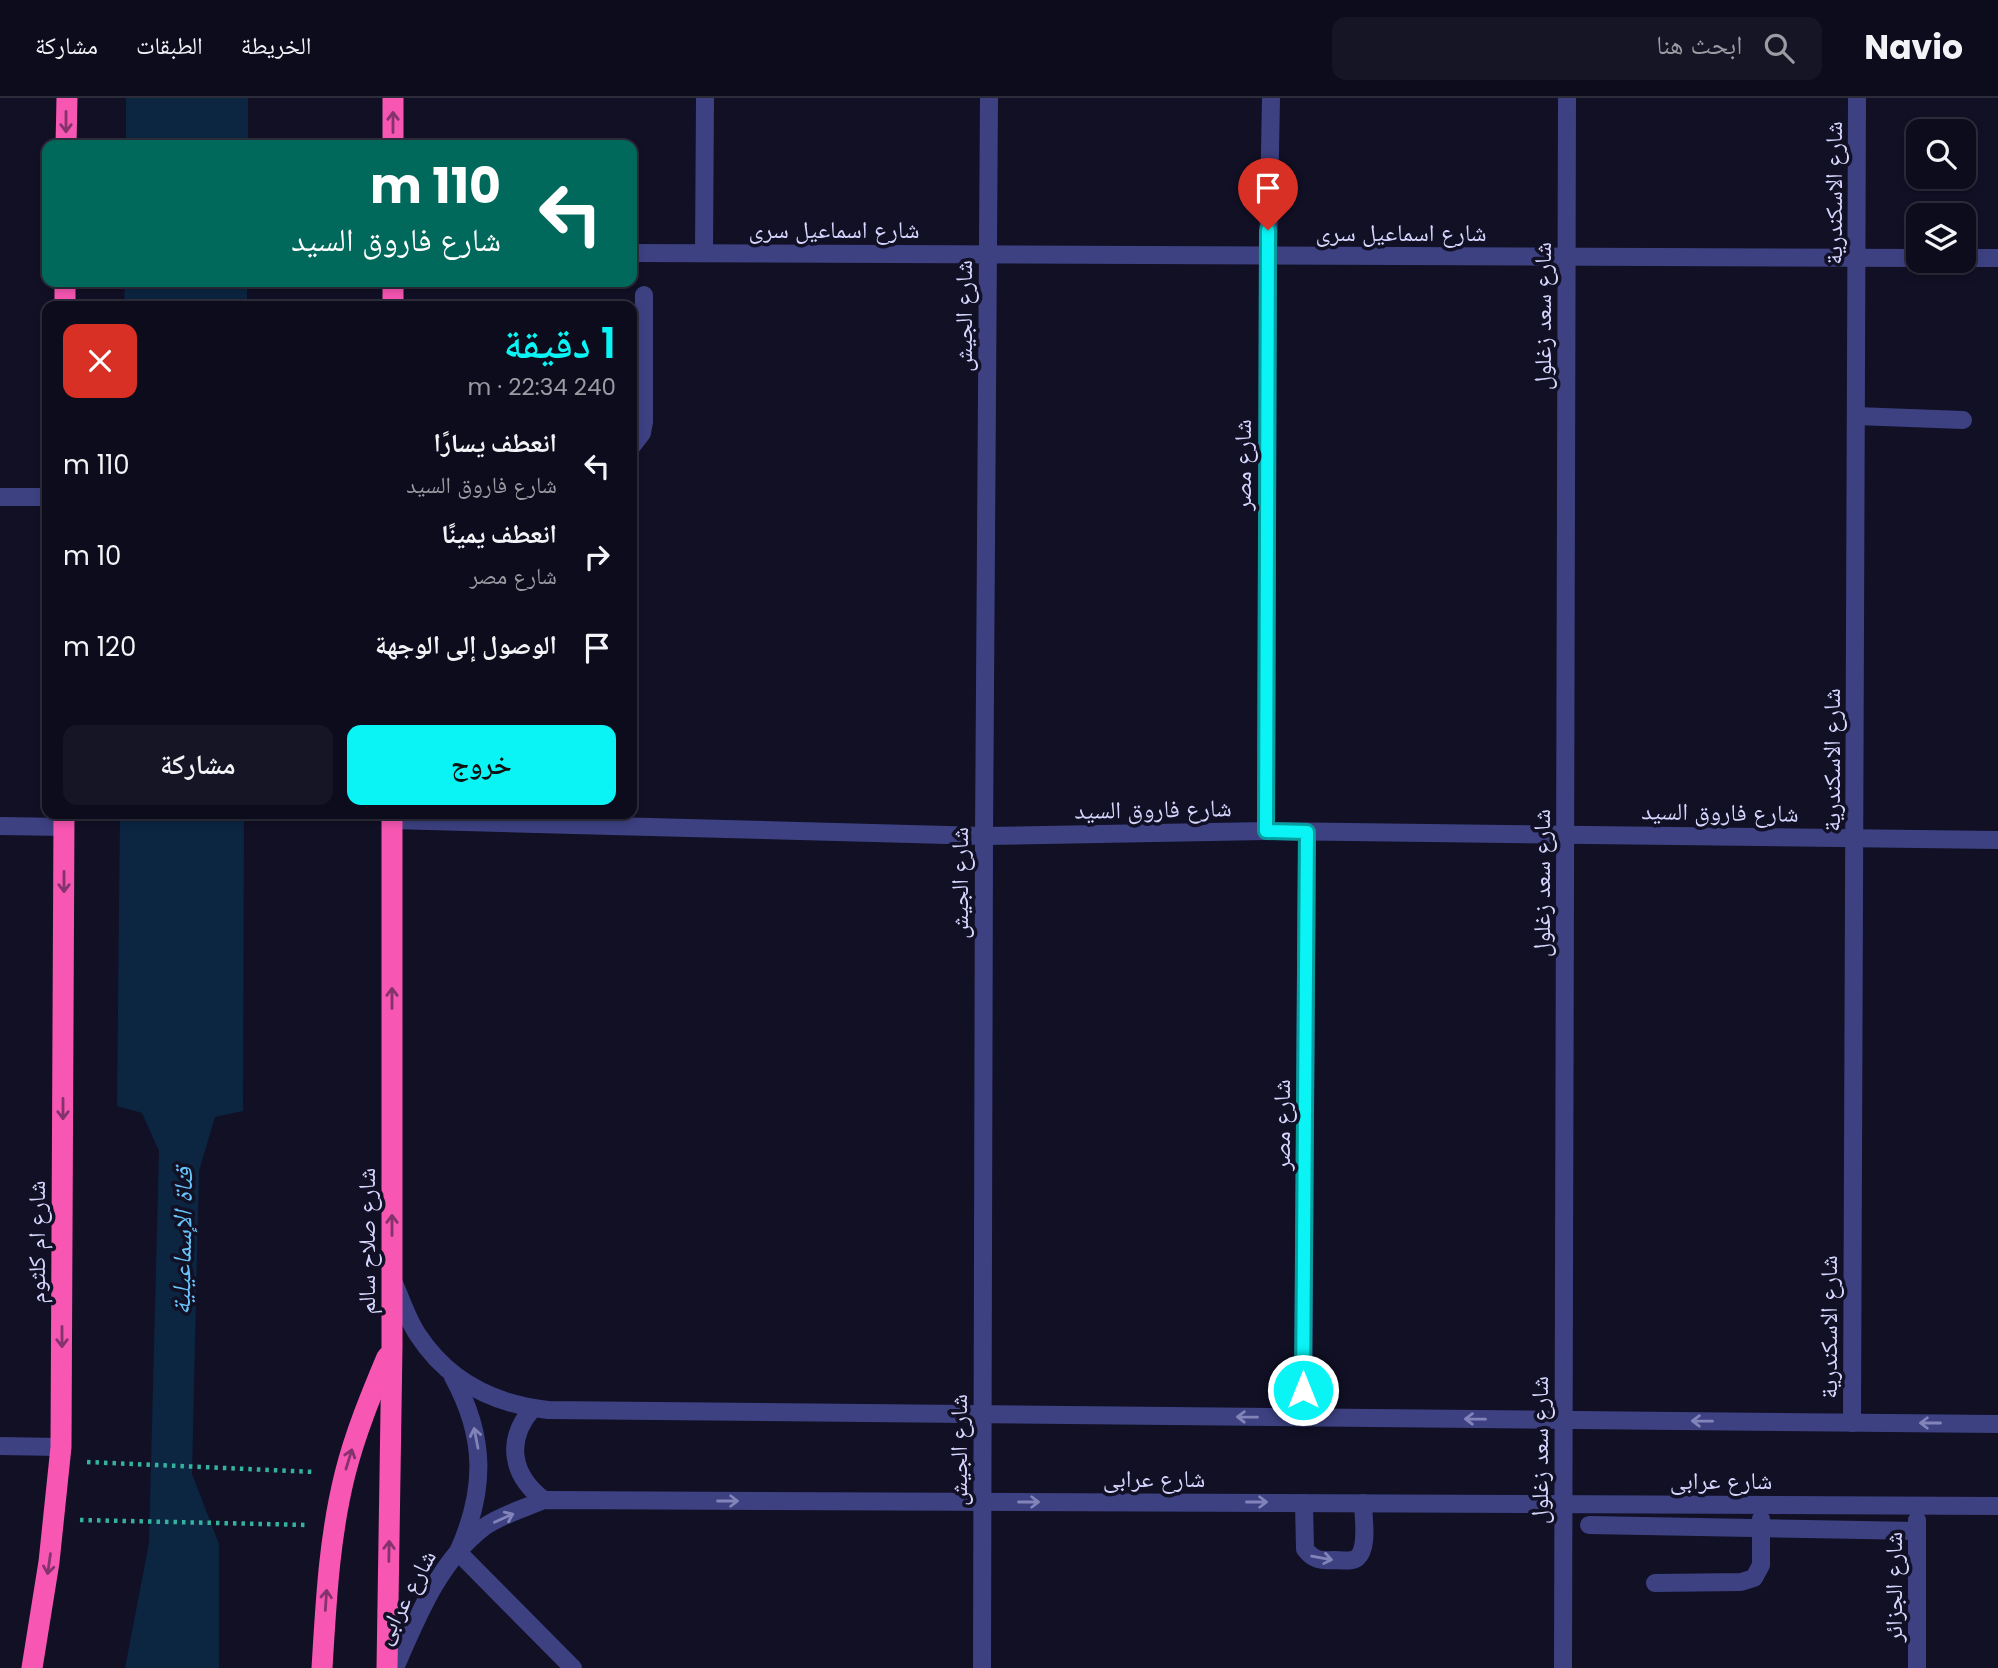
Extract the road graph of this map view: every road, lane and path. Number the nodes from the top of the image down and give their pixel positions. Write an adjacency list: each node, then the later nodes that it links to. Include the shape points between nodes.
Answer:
1 (66, 98): 8 (highway, one-way to 8)
2 (393, 98): 9 (highway, one-way to 2)
3 (705, 98): 11 (street)
4 (989, 98): 12 (street, شارع الجيش)
5 (1271, 98): 13 (street, شارع مصر)
6 (1567, 98): 14 (street, شارع سعد زغلول)
7 (1857, 98): 15 (street, شارع الاسكندرية)
8 (66, 140)
9 (393, 140)
10 (637, 253): 11 (street, شارع اسماعيل سرى)
11 (704, 253): 12 (street, شارع اسماعيل سرى)
12 (988, 255): 13 (street, شارع اسماعيل سرى); 32 (street, شارع الجيش)
13 (1268, 256): 14 (street, شارع اسماعيل سرى); 29 (street, شارع مصر)
14 (1567, 257): 15 (street, شارع اسماعيل سرى); 31 (street, شارع سعد زغلول)
15 (1857, 258): 16 (street, شارع اسماعيل سرى); 20 (street, شارع الاسكندرية)
16 (1906, 258)
17 (1976, 258): 18 (street)
18 (1998, 258)
19 (644, 295): 22 (street, via 644,422)
20 (1856, 416): 21 (street); 33 (street, شارع الاسكندرية)
21 (1963, 420)
22 (637, 440)
23 (0, 497): 24 (street)
24 (42, 497)
25 (392, 819): 35 (highway, شارع صلاح سالم, one-way to 25)
26 (454, 819): 32 (street, شارع فاروق السيد)
27 (64, 821): 28 (street); 45 (highway, شارع ام كلثوم, one-way to 45)
28 (0, 826)
29 (1266, 831): 30 (street, شارع فاروق السيد); 32 (street, شارع فاروق السيد)
30 (1307, 832): 31 (street, شارع فاروق السيد); 40 (street, شارع مصر)
31 (1566, 835): 33 (street, شارع فاروق السيد); 41 (street, شارع سعد زغلول)
32 (984, 836): 39 (street, شارع الجيش)
33 (1855, 839): 34 (street, شارع فاروق السيد); 42 (street, شارع الاسكندرية)
34 (1998, 841)
35 (392, 1277): 36 (highway, شارع صلاح سالم); 37 (street, via 417,1333)
36 (392, 1346): 47 (highway, one-way to 36); 65 (highway, شارع صلاح سالم, one-way to 36)
37 (449, 1371): 38 (street, via 478,1392); 61 (street, one-way to 37, via 477,1501 478,1446 463,1395)
38 (533, 1408): 39 (street); 48 (street, via 518,1431 515,1458 530,1490)
39 (983, 1415): 40 (street, one-way to 39); 49 (street, شارع الجيش)
40 (1303, 1418): 41 (street, one-way to 40)
41 (1564, 1420): 42 (street, one-way to 41); 52 (street, شارع سعد زغلول)
42 (1852, 1423): 43 (street, one-way to 42)
43 (1998, 1424)
44 (0, 1446): 45 (street)
45 (61, 1447): 63 (highway, شارع ام كلثوم, one-way to 63)
46 (117, 1462): 47 (path)
47 (345, 1473): 57 (highway)
48 (544, 1500): 49 (street, شارع عرابى, one-way to 49); 61 (street, شارع عرابى, one-way to 48, via 486,1526)
49 (982, 1502): 50 (street, شارع عرابى, one-way to 50); 68 (street, شارع الجيش)
50 (1304, 1503): 51 (street, شارع عرابى); 51 (street, one-way to 51, via 1305,1549 1321,1561 1358,1557 1363,1546)
51 (1363, 1503): 52 (street, شارع عرابى)
52 (1564, 1504): 53 (street, شارع عرابى); 69 (street, شارع سعد زغلول)
53 (1761, 1505): 54 (street, شارع عرابى); 59 (street)
54 (1917, 1506): 55 (street, شارع عرابى); 60 (street, شارع الجزائر)
55 (1998, 1506)
56 (113, 1520): 57 (path)
57 (334, 1525): 64 (highway, one-way to 57)
58 (1590, 1525): 59 (street)
59 (1761, 1528): 60 (street); 62 (street, via 1760,1565 1748,1581)
60 (1917, 1531): 70 (street, شارع الجزائر)
61 (458, 1552): 66 (street, شارع عرابى, via 437,1581); 67 (street)
62 (1655, 1583)
63 (32, 1668)
64 (322, 1668)
65 (387, 1668)
66 (395, 1668)
67 (573, 1668)
68 (982, 1668)
69 (1563, 1668)
70 (1917, 1668)

